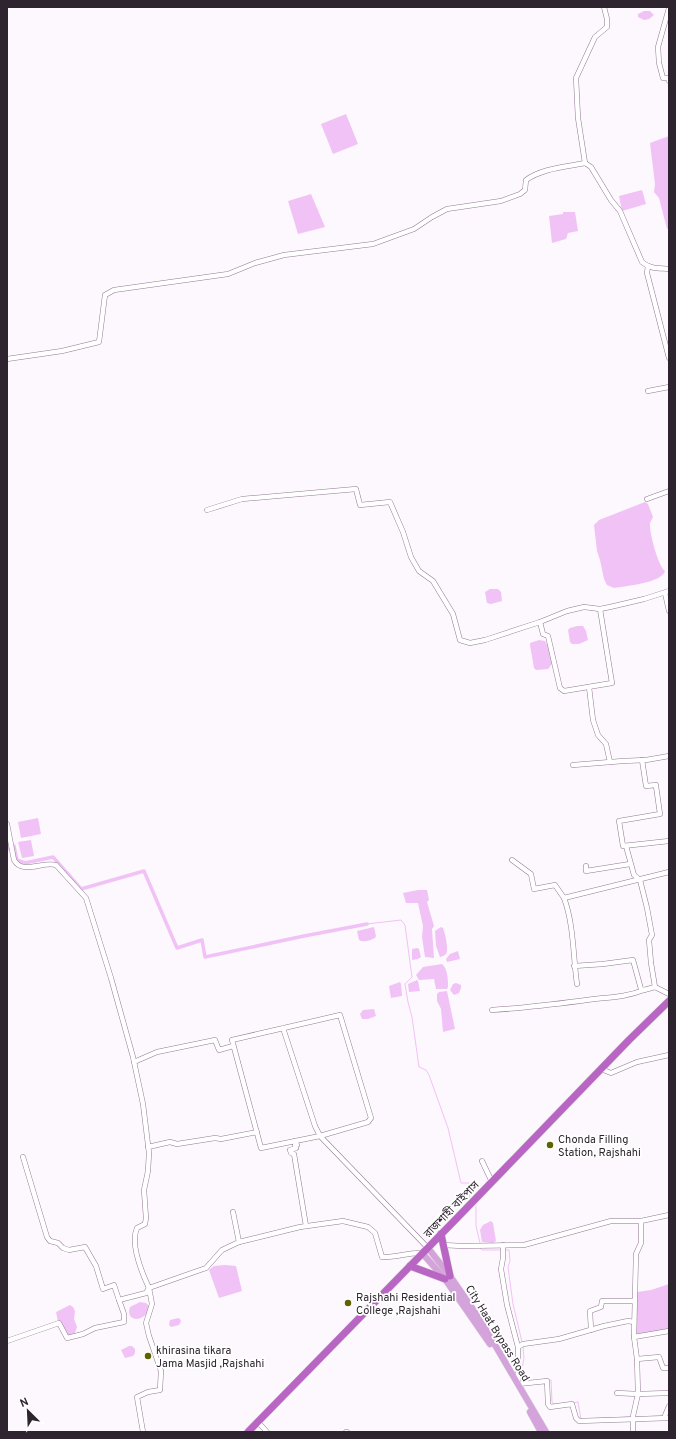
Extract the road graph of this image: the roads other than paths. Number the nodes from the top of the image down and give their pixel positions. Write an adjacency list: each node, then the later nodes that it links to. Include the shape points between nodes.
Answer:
1 (604, 7): 4 (street, via 607,27 595,37 576,78 578,118)
2 (669, 8): 3 (street, via 658,47 663,78 668,78)
3 (669, 81)
4 (585, 163): 5 (street, via 591,167 620,211 642,262); 8 (street, via 531,176 526,180 525,190 520,194 501,201 447,209 414,229 373,244 284,255 228,274 114,290 105,295 99,342 62,351)
5 (648, 266): 6 (street); 7 (street, via 647,273)
6 (669, 269)
7 (669, 358)
8 (7, 359)
9 (669, 387): 10 (street)
10 (648, 391)
11 (669, 492): 12 (street)
12 (647, 499)
13 (207, 510): 17 (street, via 242,499 356,489 360,505 390,502 411,557 419,570 433,581 453,614 460,640 470,643 485,640)
14 (667, 592): 15 (street); 16 (street)
15 (600, 608): 17 (street, via 573,609); 18 (street, via 612,682)
16 (669, 611)
17 (540, 622): 18 (street, via 543,634 548,636 560,688 564,692)
18 (589, 687): 21 (street, via 593,720 598,735 606,744)
19 (669, 756): 20 (street)
20 (642, 760): 21 (street); 25 (street, via 646,786 656,785 660,814 619,821 623,846)
21 (610, 762): 22 (street)
22 (573, 765)
23 (7, 824): 42 (street, via 16,864 20,867 56,865 86,898)
24 (669, 841): 25 (street)
25 (626, 846): 27 (street)
26 (512, 860): 31 (street, via 531,874 534,889 555,885)
27 (630, 864): 28 (street, via 586,872); 30 (street, via 634,875)
28 (586, 866)
29 (669, 872): 30 (street)
30 (640, 880): 31 (street); 34 (street, via 652,935 649,940)
31 (564, 898): 32 (street, via 571,924)
32 (574, 966): 33 (street); 35 (street, via 633,960 641,989)
33 (577, 984)
34 (655, 987): 35 (street); 36 (street)
35 (644, 990): 38 (street, via 628,996)
36 (669, 994)
37 (669, 1000): 43 (highway, রাজশাহী বাইপাস)
38 (492, 1010)
39 (283, 1028): 40 (street, via 232,1040); 45 (street); 45 (street, via 340,1015 370,1118 368,1122)
40 (233, 1046): 42 (street, via 219,1050 215,1040 157,1052); 44 (street)
41 (669, 1056): 43 (street, via 637,1062 611,1073)
42 (134, 1062): 47 (street, via 143,1104)
43 (601, 1069): 50 (highway, রাজশাহী বাইপাস)
44 (257, 1132): 46 (street, via 261,1148); 47 (street, via 221,1139 177,1144 170,1142)
45 (320, 1136): 46 (street); 59 (street)
46 (295, 1141): 54 (street, via 296,1148 290,1150 294,1154)
47 (148, 1147): 62 (street, via 148,1171 144,1190 146,1218 144,1224 137,1228 134,1238 141,1272)
48 (23, 1157): 63 (street, via 47,1237 69,1250 85,1247 96,1266 102,1289 114,1285)
49 (482, 1161): 50 (street)
50 (492, 1182): 55 (highway, রাজশাহী বাইপাস)
51 (233, 1212): 56 (street)
52 (669, 1215): 53 (street)
53 (641, 1221): 58 (street, via 611,1221 524,1245); 64 (street, via 641,1243 636,1254)
54 (306, 1226): 56 (street); 59 (street, via 342,1222 368,1227 375,1233 382,1257)
55 (441, 1234): 57 (highway); 59 (highway, রাজশাহী বাইপাস)
56 (239, 1242): 62 (street, via 222,1250 206,1268)
57 (443, 1245): 58 (street); 61 (highway)
58 (503, 1246): 70 (street, via 501,1269)
59 (425, 1251): 60 (highway, রাজশাহী বাইপাস); 61 (main road, City Haat Bypass Road)
60 (410, 1266): 61 (highway); 80 (highway, রাজশাহী বাইপাস)
61 (448, 1278): 73 (main road, City Haat Bypass Road, via 481,1321); 84 (main road, City Haat Bypass Road, via 496,1352)
62 (149, 1288): 63 (street, via 146,1293); 81 (street, via 152,1304 146,1322 161,1371 160,1390 138,1397)
63 (118, 1300): 69 (street, via 124,1314 124,1322 95,1328 67,1338 59,1323)
64 (634, 1301): 65 (street); 66 (street, via 602,1301 601,1307 590,1311)
65 (634, 1322): 66 (street, via 628,1321); 68 (street)
66 (591, 1330): 70 (street)
67 (669, 1331): 68 (street)
68 (634, 1337): 71 (street)
69 (7, 1341)
70 (518, 1347): 73 (street)
71 (637, 1359): 72 (street, via 659,1357 663,1368); 76 (street)
72 (669, 1368)
73 (518, 1384): 78 (street, via 547,1381 548,1404 572,1404 578,1421); 85 (main road, City Haat Bypass Road)
74 (617, 1393): 76 (street)
75 (669, 1393): 76 (street)
76 (638, 1394): 78 (street)
77 (669, 1406): 79 (street)
78 (633, 1418): 79 (street); 86 (street)
79 (666, 1418)
80 (258, 1422): 82 (highway, রাজশাহী বাইপাস); 83 (street)
81 (143, 1432)
82 (248, 1432)
83 (267, 1432)
84 (541, 1432)
85 (546, 1432)
86 (633, 1432)

